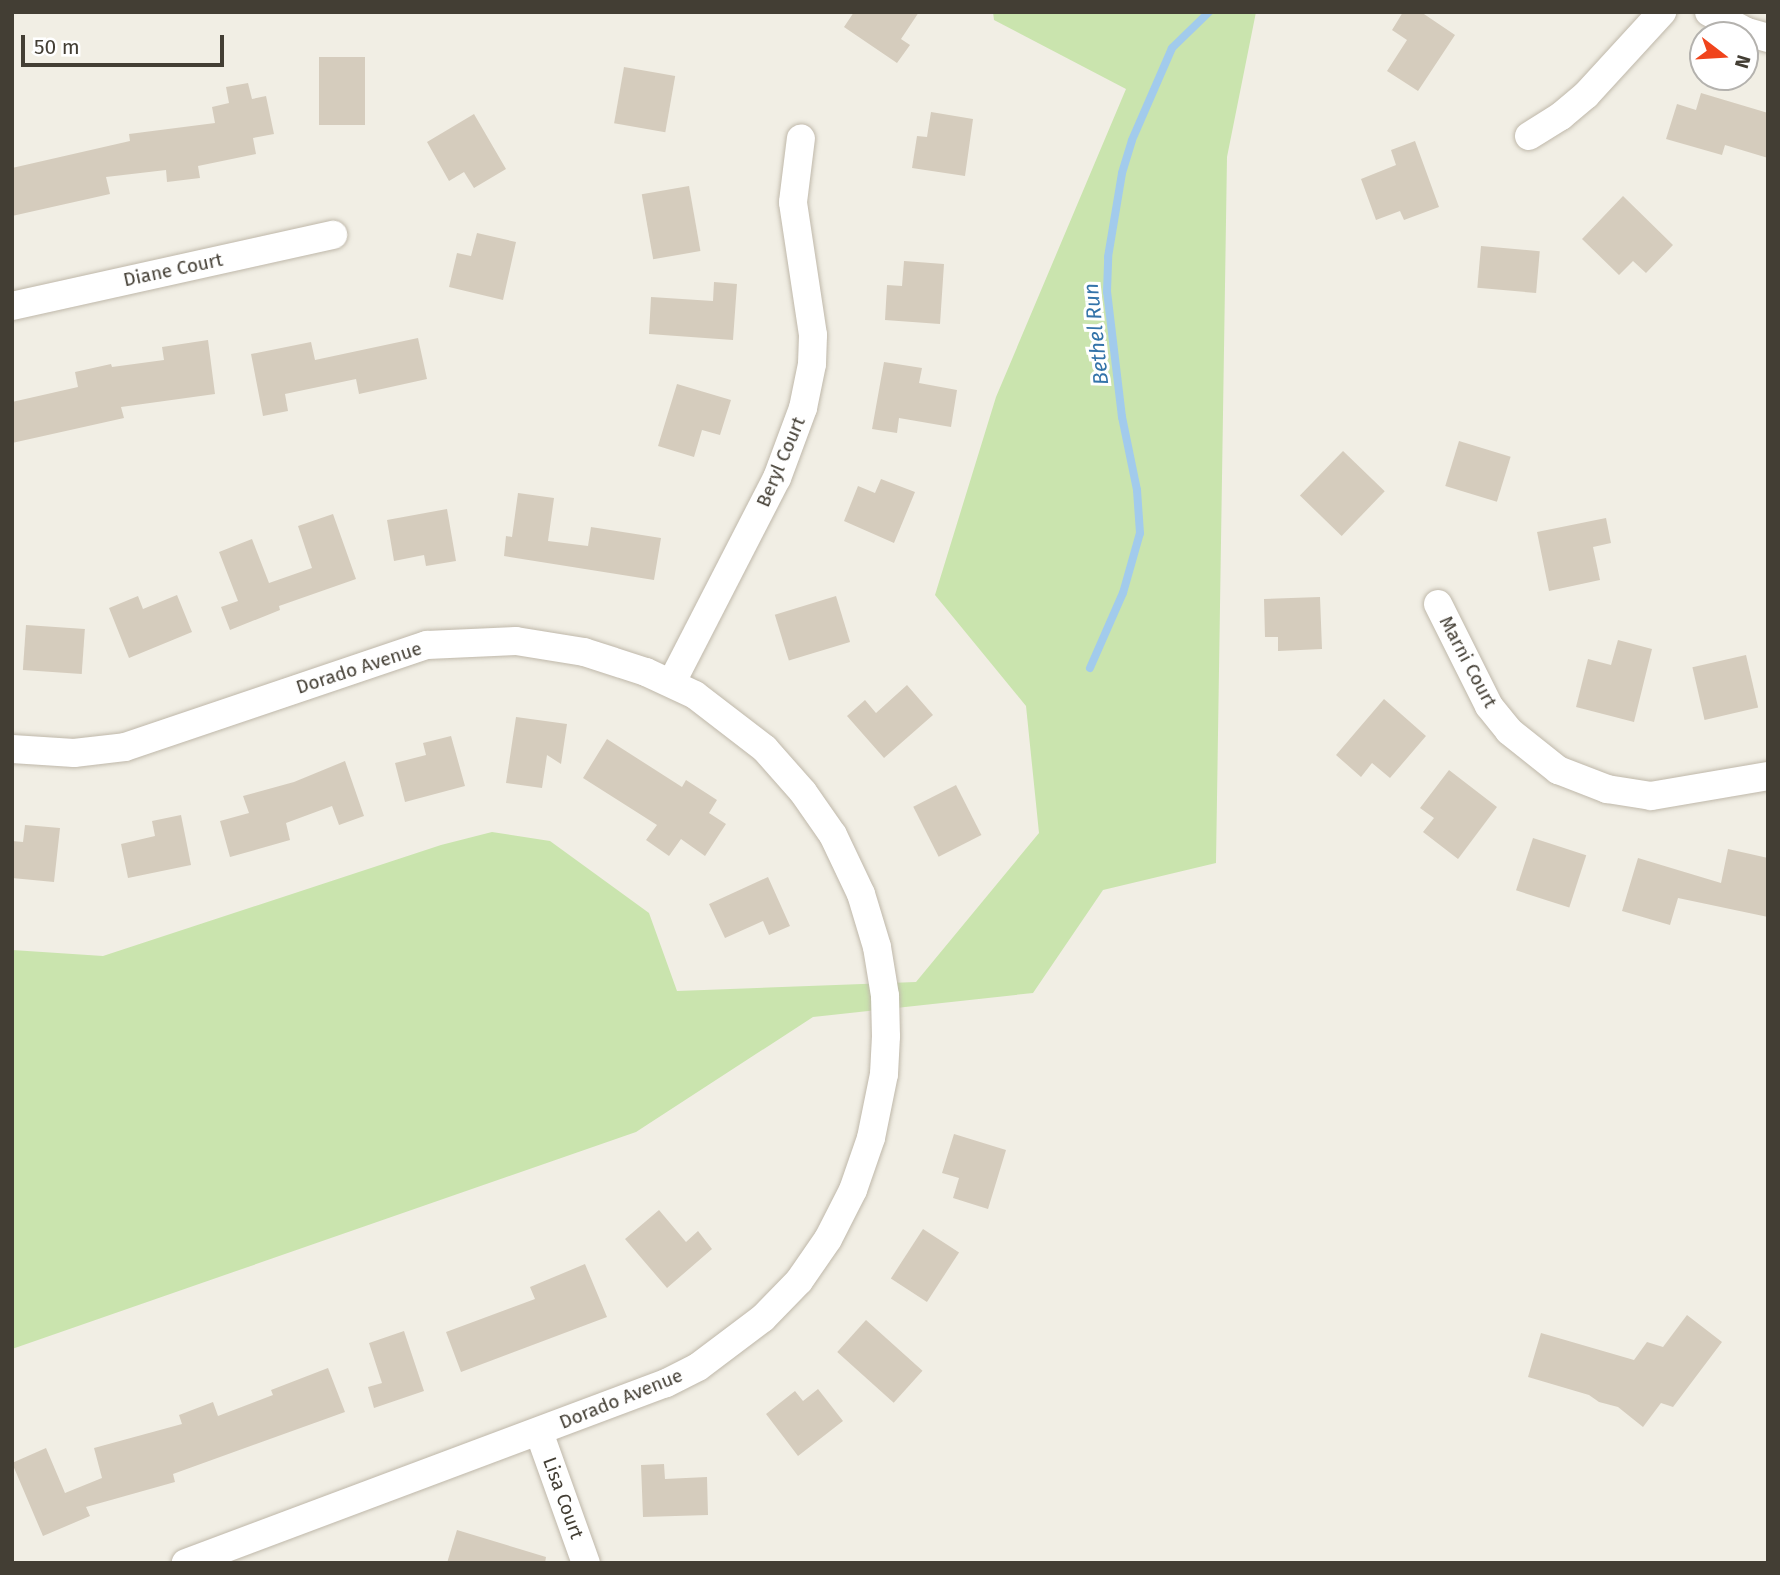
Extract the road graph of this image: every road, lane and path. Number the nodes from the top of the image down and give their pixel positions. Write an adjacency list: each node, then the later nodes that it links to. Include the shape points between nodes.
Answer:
1 (1662, 12): 4 (street, via 1586,95)
2 (1709, 12): 3 (street)
3 (1768, 38)
4 (1529, 136)
5 (801, 138): 9 (street, Beryl Court, via 793,202 811,307 812,364 806,398 777,478)
6 (333, 235): 7 (street, Diane Court)
7 (12, 306)
8 (1438, 604): 11 (street, Marni Court, via 1489,706 1509,731 1558,770 1607,789 1651,796)
9 (672, 682): 10 (street, Dorado Avenue, via 551,645 454,642 405,651 125,747 48,754); 12 (street, Dorado Avenue, via 722,713 765,749 803,792 849,864 870,921 885,996 880,1096 853,1190 815,1260 784,1298 698,1367)
10 (12, 750)
11 (1768, 776)
12 (540, 1432): 13 (street, Dorado Avenue); 14 (street, Lisa Court)
13 (186, 1563)
14 (586, 1563)

